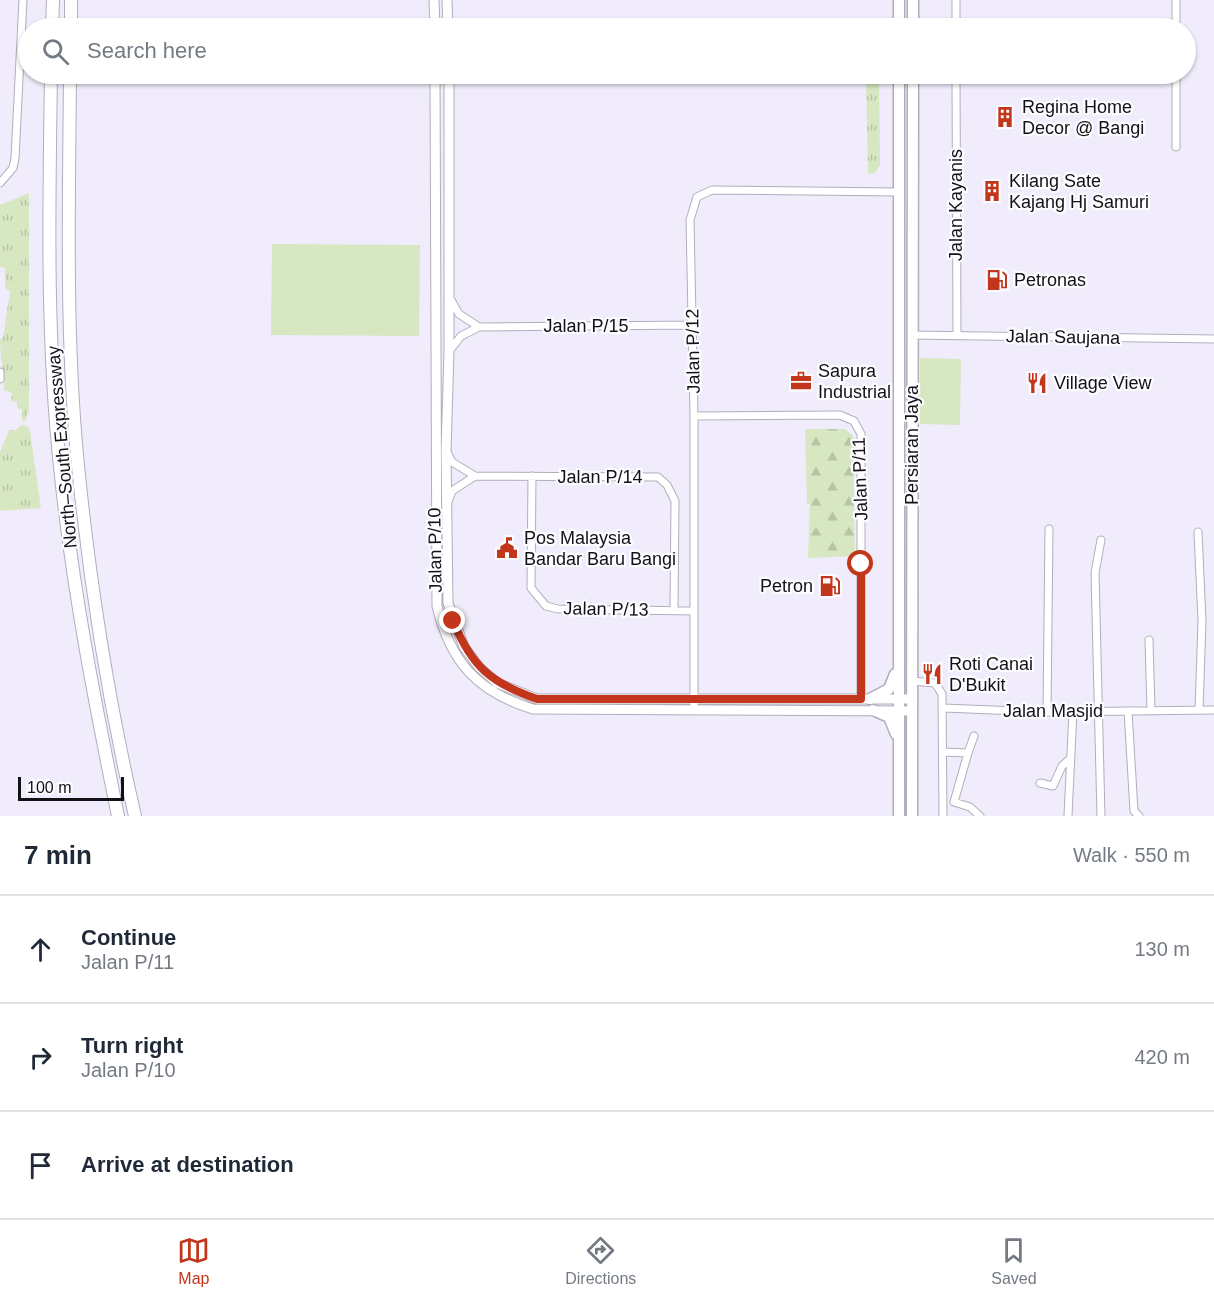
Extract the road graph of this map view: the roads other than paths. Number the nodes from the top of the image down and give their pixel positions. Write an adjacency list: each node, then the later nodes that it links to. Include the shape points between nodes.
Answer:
1 (23, 0): 10 (street)
2 (52, 0): 11 (highway)
3 (71, 0): 12 (highway)
4 (435, 0): 13 (street)
5 (447, 0): 14 (street)
6 (899, 0): 15 (main road)
7 (912, 0): 16 (main road)
8 (956, 0): 17 (street)
9 (1176, 0): 18 (street)
10 (22, 18)
11 (52, 18)
12 (71, 18)
13 (435, 18)
14 (448, 18)
15 (899, 18)
16 (913, 18)
17 (956, 18)
18 (1176, 18)
19 (19, 84): 29 (street, via 15,158 13,168)
20 (51, 84): 72 (highway, North–South Expressway, via 49,252 61,476 86,659)
21 (70, 84): 73 (highway, North–South Expressway, via 68,252 79,475 102,654)
22 (435, 84): 58 (street, Jalan P/10, via 434,529 437,606 444,634 454,655 490,690 513,703 533,709)
23 (449, 84): 31 (street, Jalan P/10)
24 (899, 84): 30 (main road, Persiaran Jaya)
25 (913, 84): 34 (main road, Persiaran Jaya)
26 (956, 84): 35 (street, Jalan Kayanis)
27 (1176, 84): 28 (street)
28 (1176, 147)
29 (0, 183)
30 (899, 192): 32 (street, Jalan P/12, via 712,190 697,197 690,219); 51 (main road, Persiaran Jaya)
31 (449, 295): 33 (street, via 459,314); 37 (street, Jalan P/10)
32 (693, 325): 33 (street, Jalan P/15); 40 (street, Jalan P/12)
33 (479, 327): 37 (street, via 461,336)
34 (913, 335): 35 (street, Jalan Saujana); 52 (main road, Persiaran Jaya)
35 (957, 336): 36 (street, Jalan Saujana)
36 (1214, 339)
37 (449, 351): 41 (street, Jalan P/10)
38 (0, 372): 39 (street)
39 (0, 379)
40 (694, 416): 49 (street, Jalan P/12); 54 (street, Jalan P/11, via 840,415 854,421 861,434)
41 (446, 451): 42 (street, via 452,462); 44 (street, Jalan P/10)
42 (475, 476): 43 (street, Jalan P/14); 44 (street, via 452,492)
43 (532, 476): 48 (street, Jalan P/13, via 531,588 546,606); 48 (street, Jalan P/14, via 658,477 667,485 675,501)
44 (447, 505): 53 (street, Jalan P/10, via 448,603 464,647 497,683 537,699)
45 (1049, 529): 65 (street)
46 (1198, 532): 60 (street, via 1202,621)
47 (1101, 540): 63 (street, via 1095,573)
48 (674, 610): 49 (street, Jalan P/13)
49 (694, 610): 53 (street, Jalan P/12)
50 (1149, 640): 59 (street)
51 (898, 662): 54 (main road, via 889,690); 55 (main road, Persiaran Jaya)
52 (912, 681): 56 (main road, Persiaran Jaya); 57 (street, via 935,683 942,694)
53 (694, 699): 54 (street, Jalan P/10); 58 (street, Jalan P/12)
54 (868, 703): 55 (street, Jalan P/10); 58 (street, Jalan P/10); 67 (main road, via 891,721)
55 (898, 705): 56 (street, Jalan P/10); 67 (main road, Persiaran Jaya)
56 (912, 705): 75 (main road, Persiaran Jaya)
57 (943, 708): 65 (street, Jalan Masjid); 68 (street)
58 (694, 710)
59 (1150, 710): 60 (street, Jalan Masjid); 64 (street, Jalan Masjid)
60 (1199, 710): 61 (street, Jalan Masjid)
61 (1214, 710)
62 (1073, 711): 63 (street, Jalan Masjid); 65 (street, Jalan Masjid); 70 (street)
63 (1097, 711): 64 (street, Jalan Masjid); 79 (street)
64 (1128, 711): 80 (street, via 1134,811)
65 (1047, 712)
66 (974, 736): 69 (street)
67 (898, 742): 74 (main road, Persiaran Jaya)
68 (943, 752): 69 (street); 76 (street)
69 (968, 753): 77 (street, via 954,802 970,807)
70 (1070, 759): 71 (street, via 1062,766 1053,786); 78 (street)
71 (1041, 783)
72 (118, 816)
73 (135, 816)
74 (899, 816)
75 (912, 816)
76 (943, 816)
77 (980, 816)
78 (1068, 816)
79 (1101, 816)
80 (1139, 816)

